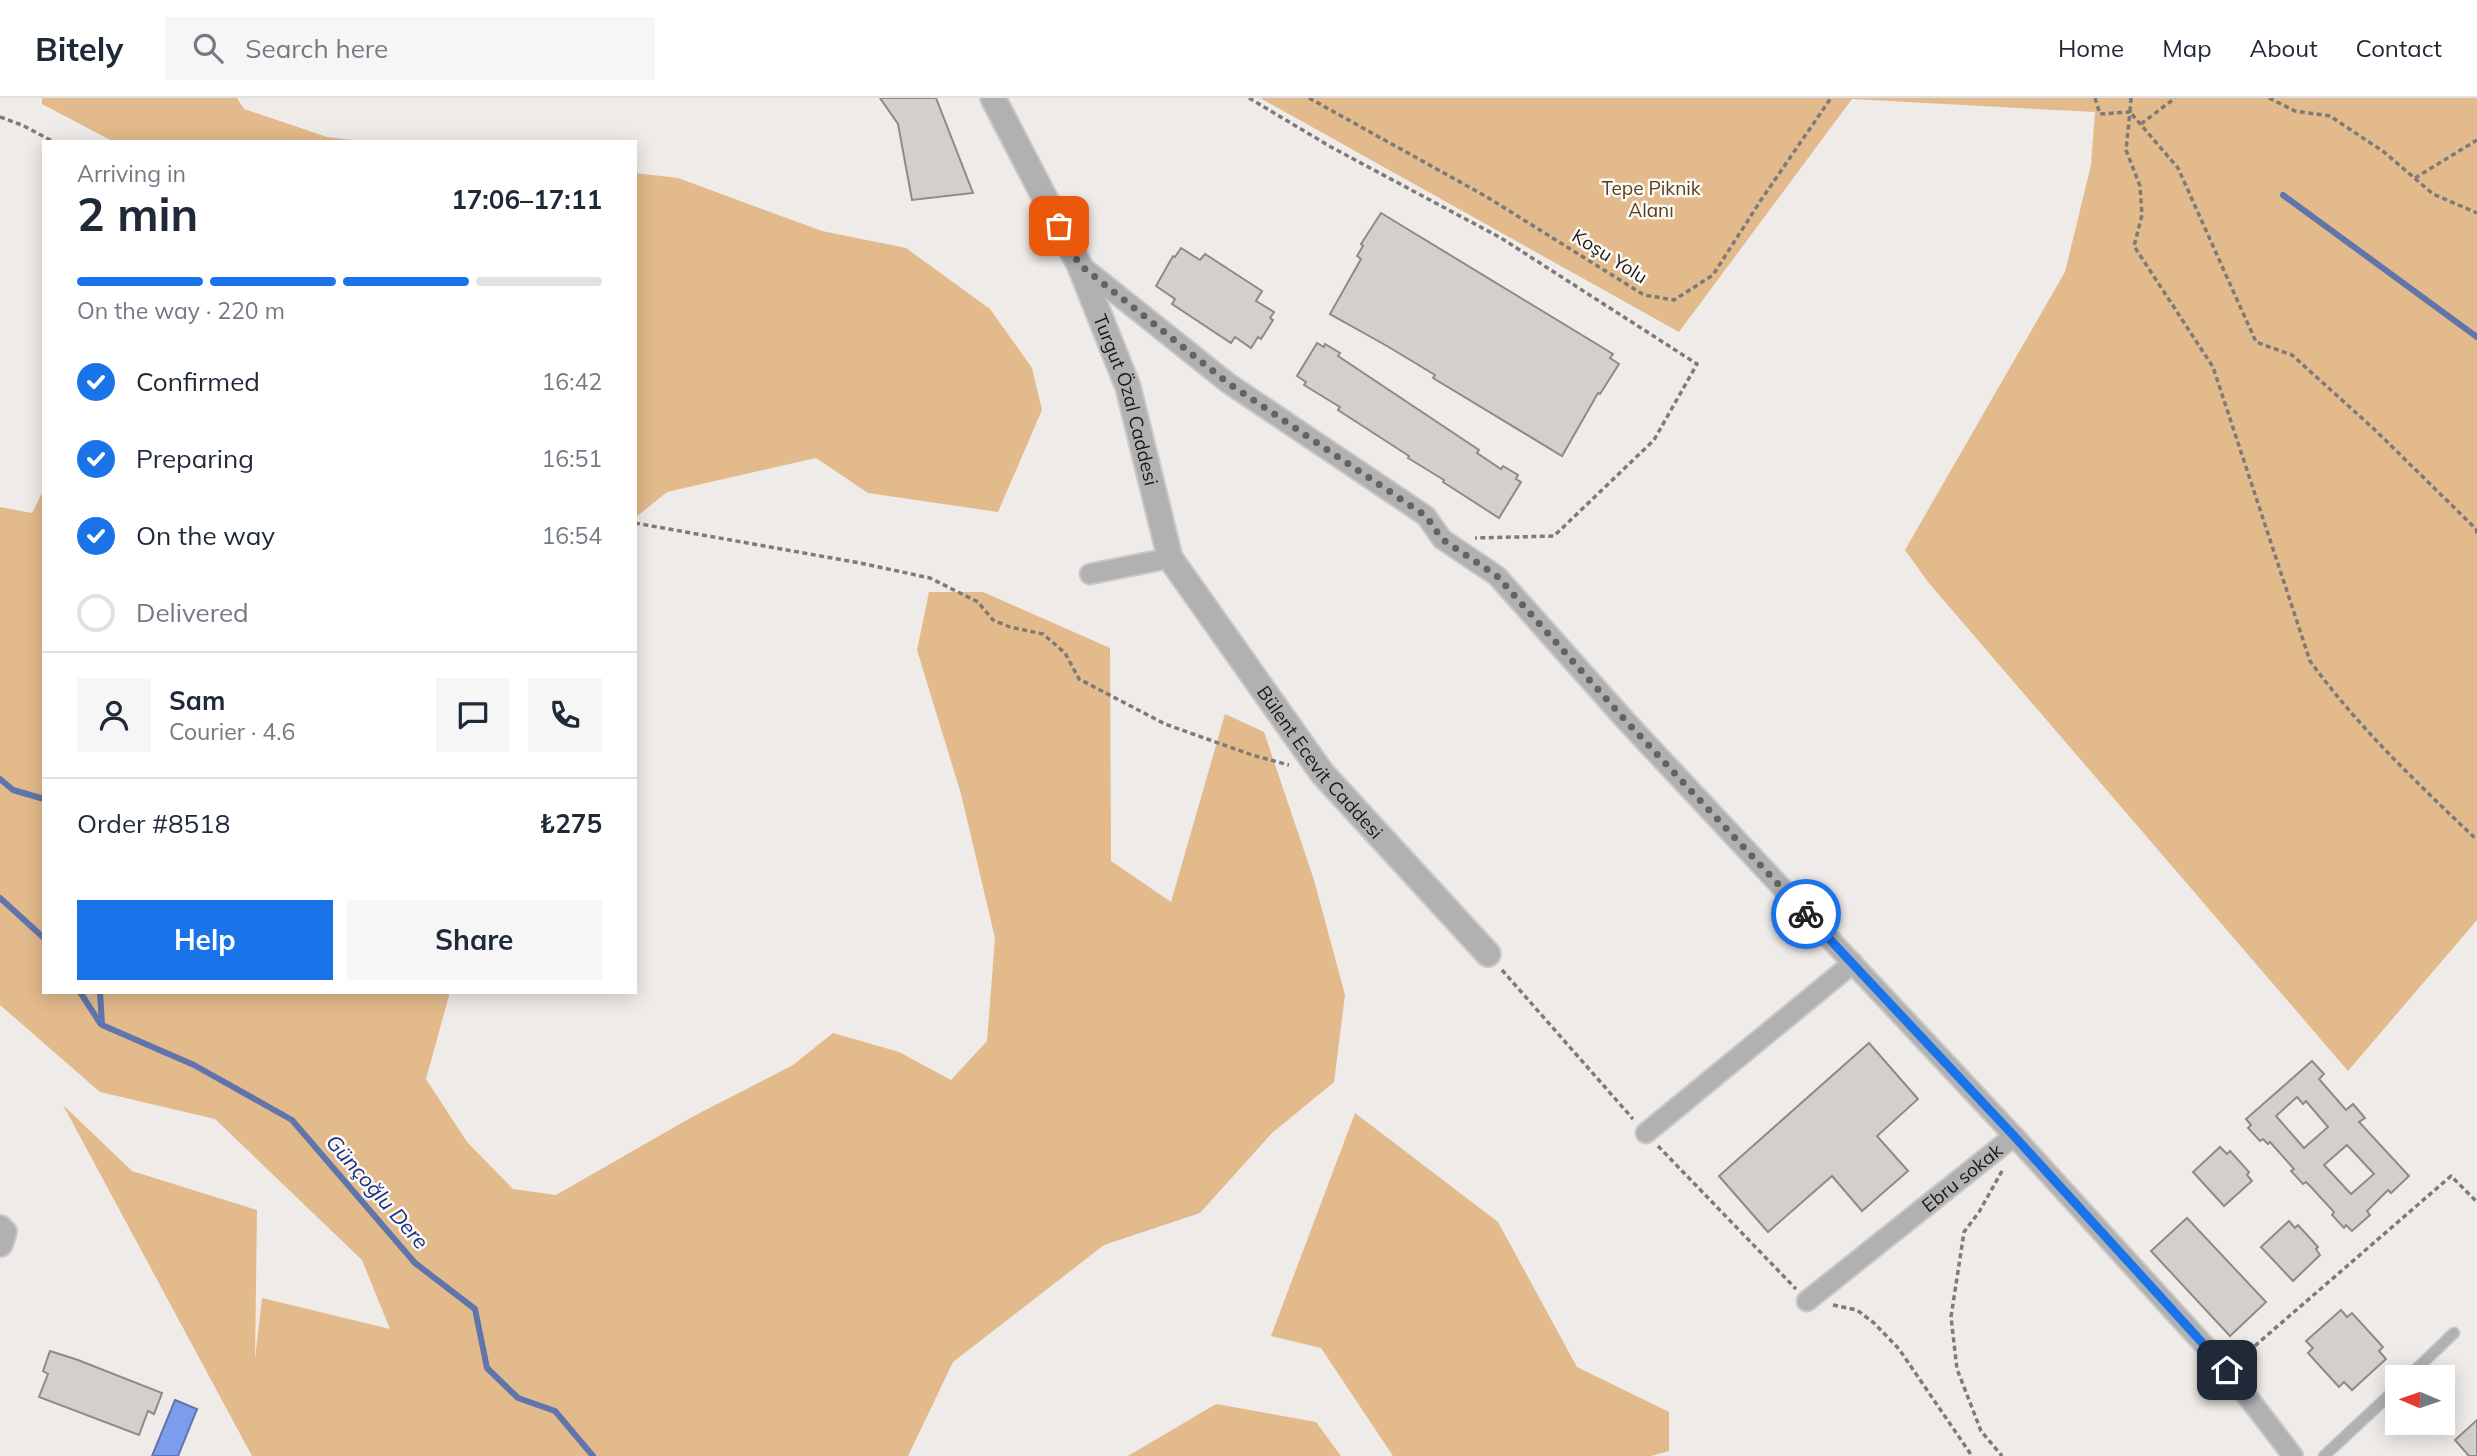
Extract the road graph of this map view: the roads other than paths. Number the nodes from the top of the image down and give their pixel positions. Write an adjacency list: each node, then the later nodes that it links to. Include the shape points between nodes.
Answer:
1 (993, 98): 2 (street, Turgut Özal Caddesi)
2 (1079, 264): 3 (street, Turgut Özal Caddesi, via 1128,387); 6 (street, Ebru sokak, via 1228,383 1426,516 1442,539 1497,576)
3 (1170, 558): 4 (street); 5 (street, Bülent Ecevit Caddesi, via 1322,774)
4 (1090, 574)
5 (1488, 954)
6 (1853, 963): 7 (street); 8 (street, Ebru sokak)
7 (1646, 1133)
8 (2014, 1136): 11 (street, Ebru sokak); 15 (street, Ebru sokak, via 2227,1370)
9 (0, 1228): 10 (street, via 4,1232)
10 (0, 1244)
11 (1807, 1301)
12 (2454, 1333): 13 (lane)
13 (2420, 1365)
14 (2385, 1399): 16 (lane)
15 (2293, 1456)
16 (2324, 1456)

